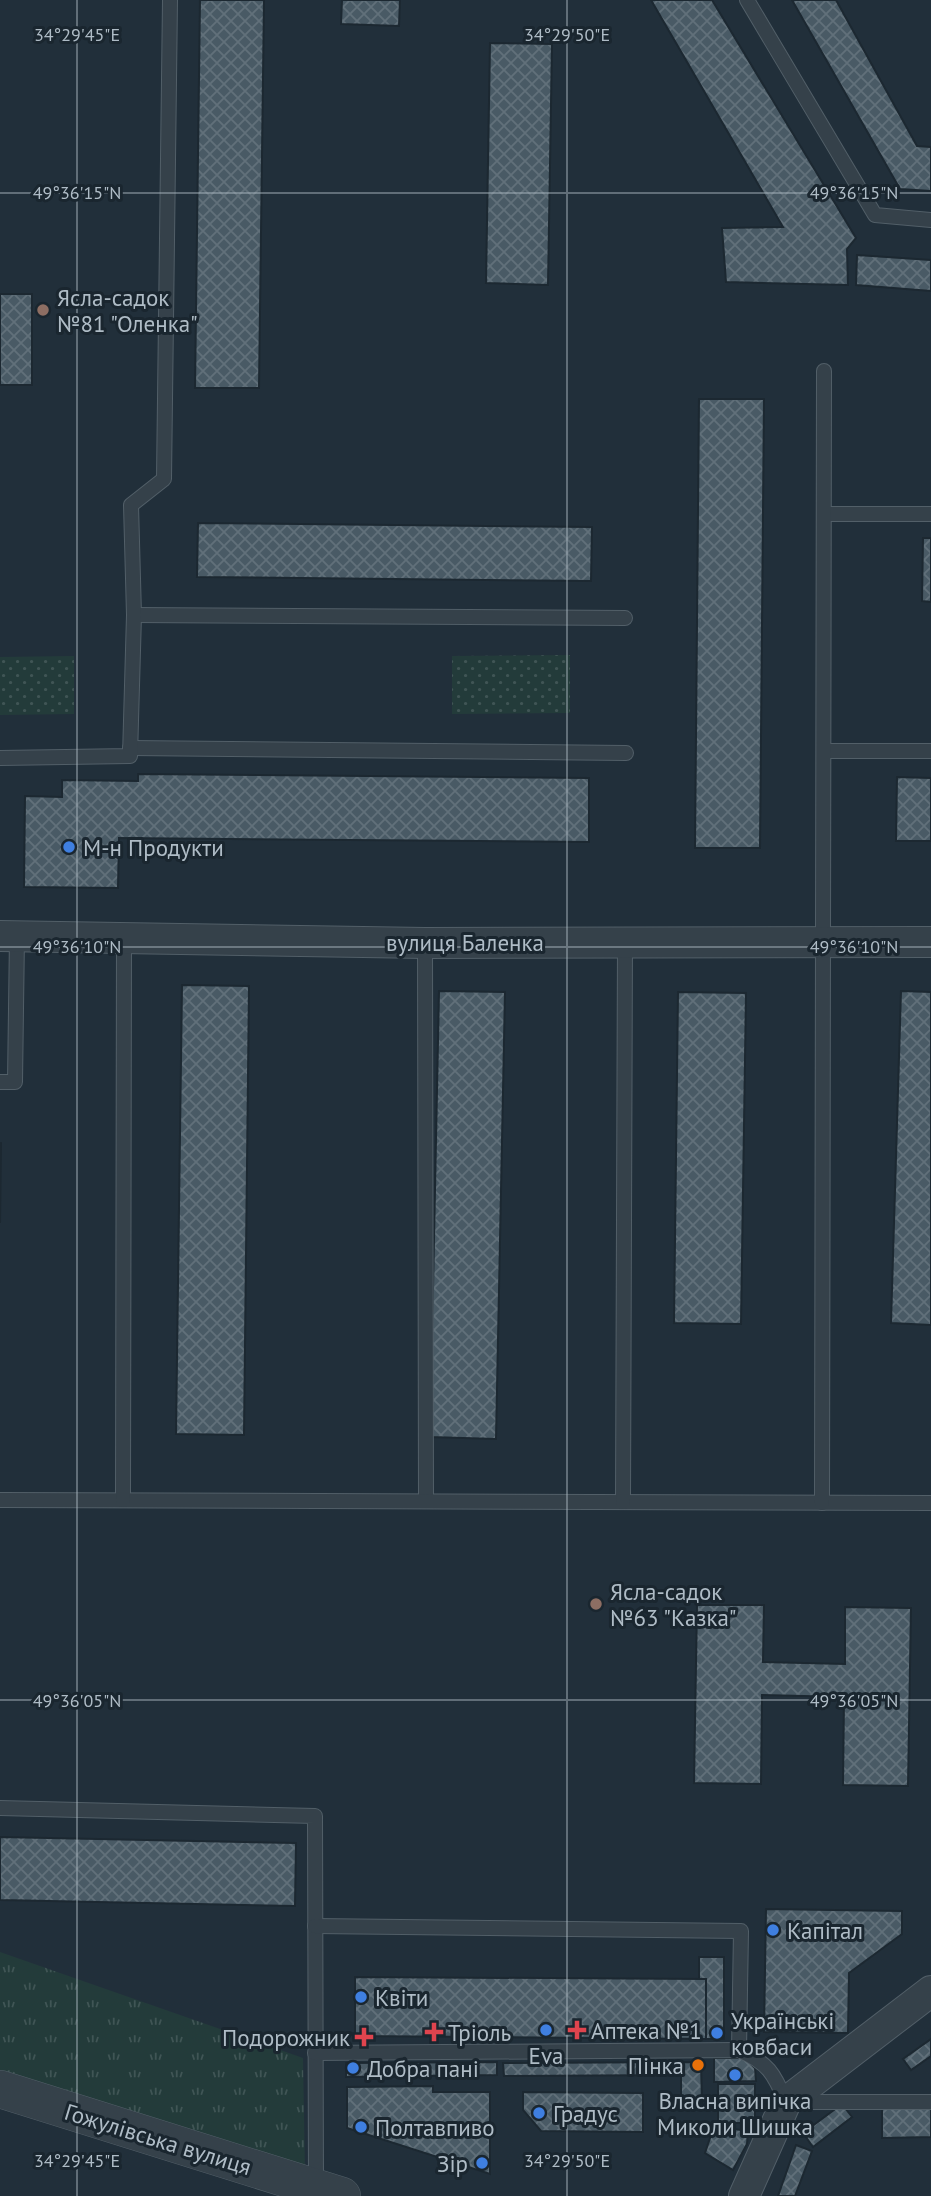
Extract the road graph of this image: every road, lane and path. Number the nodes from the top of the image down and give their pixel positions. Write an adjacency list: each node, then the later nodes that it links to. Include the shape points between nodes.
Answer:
1 (170, 0): 7 (lane, via 164,479 131,505)
2 (747, 0): 3 (lane, via 875,215)
3 (931, 220)
4 (824, 371): 5 (lane)
5 (824, 514): 6 (lane); 10 (lane)
6 (931, 514)
7 (134, 615): 8 (lane); 9 (lane)
8 (625, 618)
9 (131, 748): 12 (lane); 13 (lane, via 131,756)
10 (824, 751): 11 (lane); 17 (lane)
11 (931, 751)
12 (626, 753)
13 (0, 758)
14 (8, 936): 15 (street, вулиця Баленка); 20 (lane, via 15,1082)
15 (124, 937): 19 (street, вулиця Баленка); 22 (lane)
16 (625, 942): 17 (street, вулиця Баленка); 19 (street, вулиця Баленка); 24 (lane)
17 (824, 942): 18 (street, вулиця Баленка); 25 (lane)
18 (931, 942)
19 (425, 943): 23 (lane)
20 (0, 1082)
21 (0, 1500): 22 (lane)
22 (123, 1500): 23 (lane)
23 (426, 1501): 24 (lane)
24 (623, 1502): 25 (lane)
25 (822, 1503): 26 (lane)
26 (931, 1503)
27 (0, 1808): 28 (lane, Гожулівська вулиця, via 315,1816)
28 (315, 1926): 30 (lane, via 741,1931); 31 (lane, Гожулівська вулиця)
29 (931, 1991): 33 (street)
30 (739, 2050): 31 (lane); 33 (lane, via 762,2060 776,2077)
31 (315, 2053): 35 (lane, Гожулівська вулиця)
32 (0, 2089): 35 (street, Гожулівська вулиця)
33 (786, 2102): 34 (lane); 36 (street)
34 (931, 2102)
35 (323, 2193)
36 (744, 2196)

